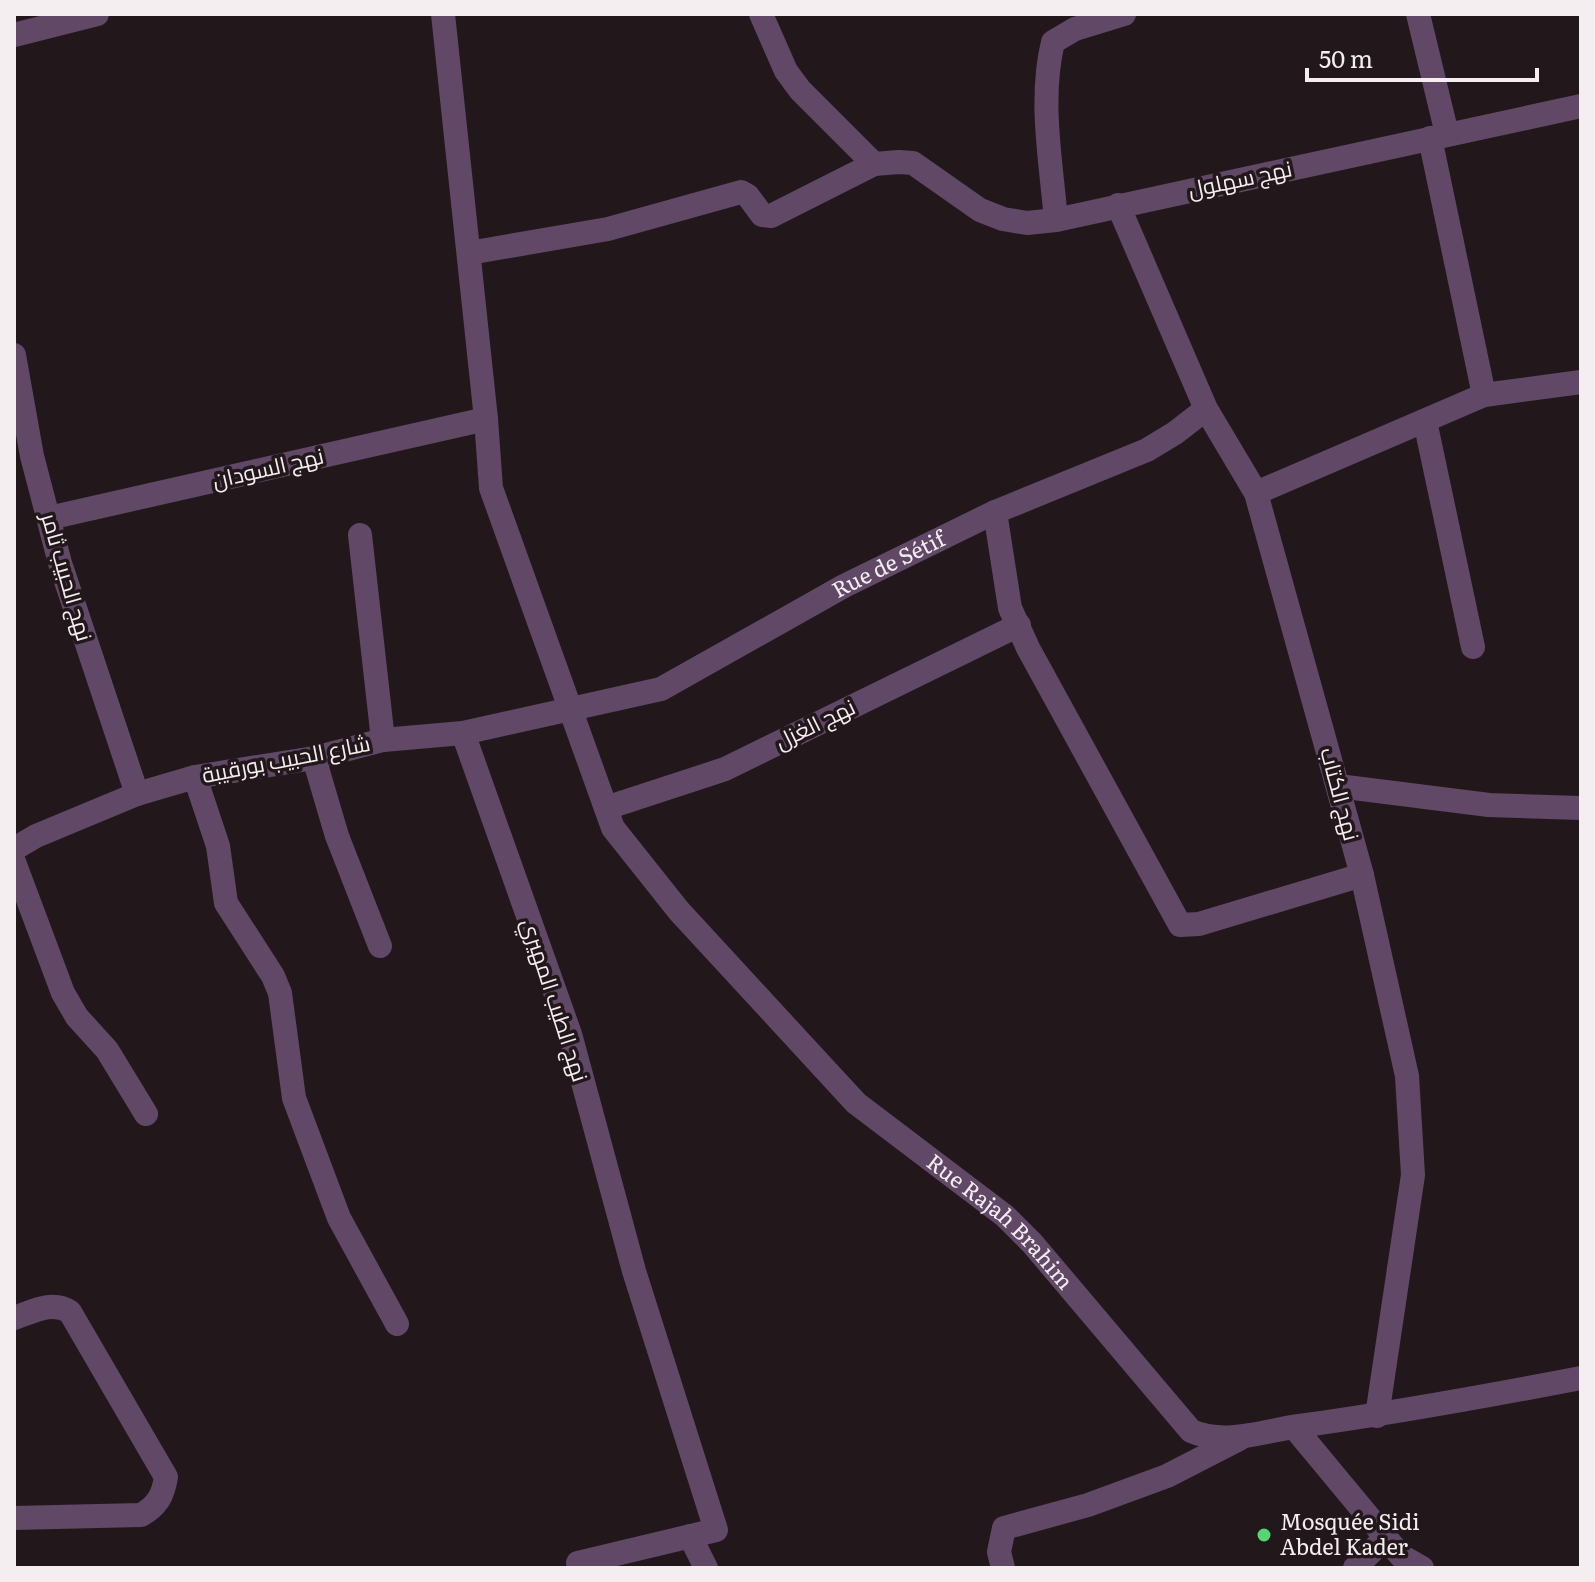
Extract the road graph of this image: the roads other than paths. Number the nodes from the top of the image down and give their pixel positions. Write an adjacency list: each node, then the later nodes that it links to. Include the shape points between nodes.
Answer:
1 (97, 14): 6 (street)
2 (443, 14): 12 (street, Rue Rajah Brahim)
3 (761, 14): 9 (street, via 800,90)
4 (1124, 14): 11 (street, via 1075,29 1053,42 1047,65 1047,115)
5 (1418, 14): 8 (street)
6 (14, 35)
7 (1581, 106): 8 (street, نهج سهلول)
8 (1439, 136): 10 (street, نهج سهلول); 15 (street)
9 (874, 164): 11 (street, نهج سهلول, via 913,163 980,210 1003,219); 12 (street, via 771,216 762,215 741,192 608,229)
10 (1118, 205): 11 (street, نهج سهلول); 16 (street, نهج الكتاب)
11 (1056, 220)
12 (469, 253): 17 (street, Rue Rajah Brahim)
13 (14, 355): 21 (street, نهج الحبيب ثامر)
14 (1581, 382): 15 (street)
15 (1484, 395): 18 (street)
16 (1206, 409): 19 (street, نهج الكتاب); 20 (street, Rue de Sétif, via 1147,450)
17 (486, 419): 21 (street, نهج السودان); 25 (street, Rue Rajah Brahim, via 491,488)
18 (1425, 421): 19 (street); 24 (street)
19 (1256, 493): 30 (street, نهج الكتاب)
20 (995, 512): 23 (street, via 1010,608); 25 (street, Rue de Sétif, via 844,586 661,689)
21 (49, 518): 31 (street, نهج الحبيب ثامر)
22 (360, 535): 27 (street)
23 (1019, 625): 32 (street, نهج الغزل, via 725,769); 36 (street, via 1180,925 1199,924)
24 (1473, 647)
25 (569, 710): 26 (street, شارع الحبيب بورقيبة); 32 (street, Rue Rajah Brahim)
26 (463, 733): 27 (street, شارع الحبيب بورقيبة); 46 (street, نهج الطيب المهيري, via 570,1034 634,1271 716,1530)
27 (383, 740): 28 (street, شارع الحبيب بورقيبة)
28 (314, 758): 29 (street, شارع الحبيب بورقيبة); 37 (street, via 337,836)
29 (195, 777): 31 (street, شارع الحبيب بورقيبة); 40 (street, via 218,846 226,903 280,993 294,1098 339,1218)
30 (1338, 786): 33 (street, via 1489,805); 36 (street, نهج الكتاب)
31 (137, 794): 34 (street, شارع الحبيب بورقيبة)
32 (606, 808): 44 (street, Rue Rajah Brahim, via 613,828 679,911 856,1103 1005,1216 1191,1431)
33 (1581, 808)
34 (14, 849)
35 (14, 862): 38 (street, via 63,993 107,1050)
36 (1362, 875): 42 (street, نهج الكتاب, via 1407,1076 1413,1175)
37 (380, 946)
38 (146, 1114)
39 (14, 1318): 45 (street, via 48,1306 70,1312 166,1477 154,1507 141,1515)
40 (397, 1324)
41 (1581, 1378): 42 (street, Rue Rajah Brahim)
42 (1377, 1416): 43 (street, Rue Rajah Brahim)
43 (1294, 1427): 44 (street, Rue Rajah Brahim); 47 (street)
44 (1243, 1437): 50 (street, via 1167,1476 1004,1528 999,1552)
45 (14, 1518)
46 (690, 1536): 48 (street, via 578,1563); 49 (street)
47 (1403, 1557): 51 (street)
48 (579, 1568)
49 (706, 1568)
50 (1003, 1568)
51 (1355, 1568)

